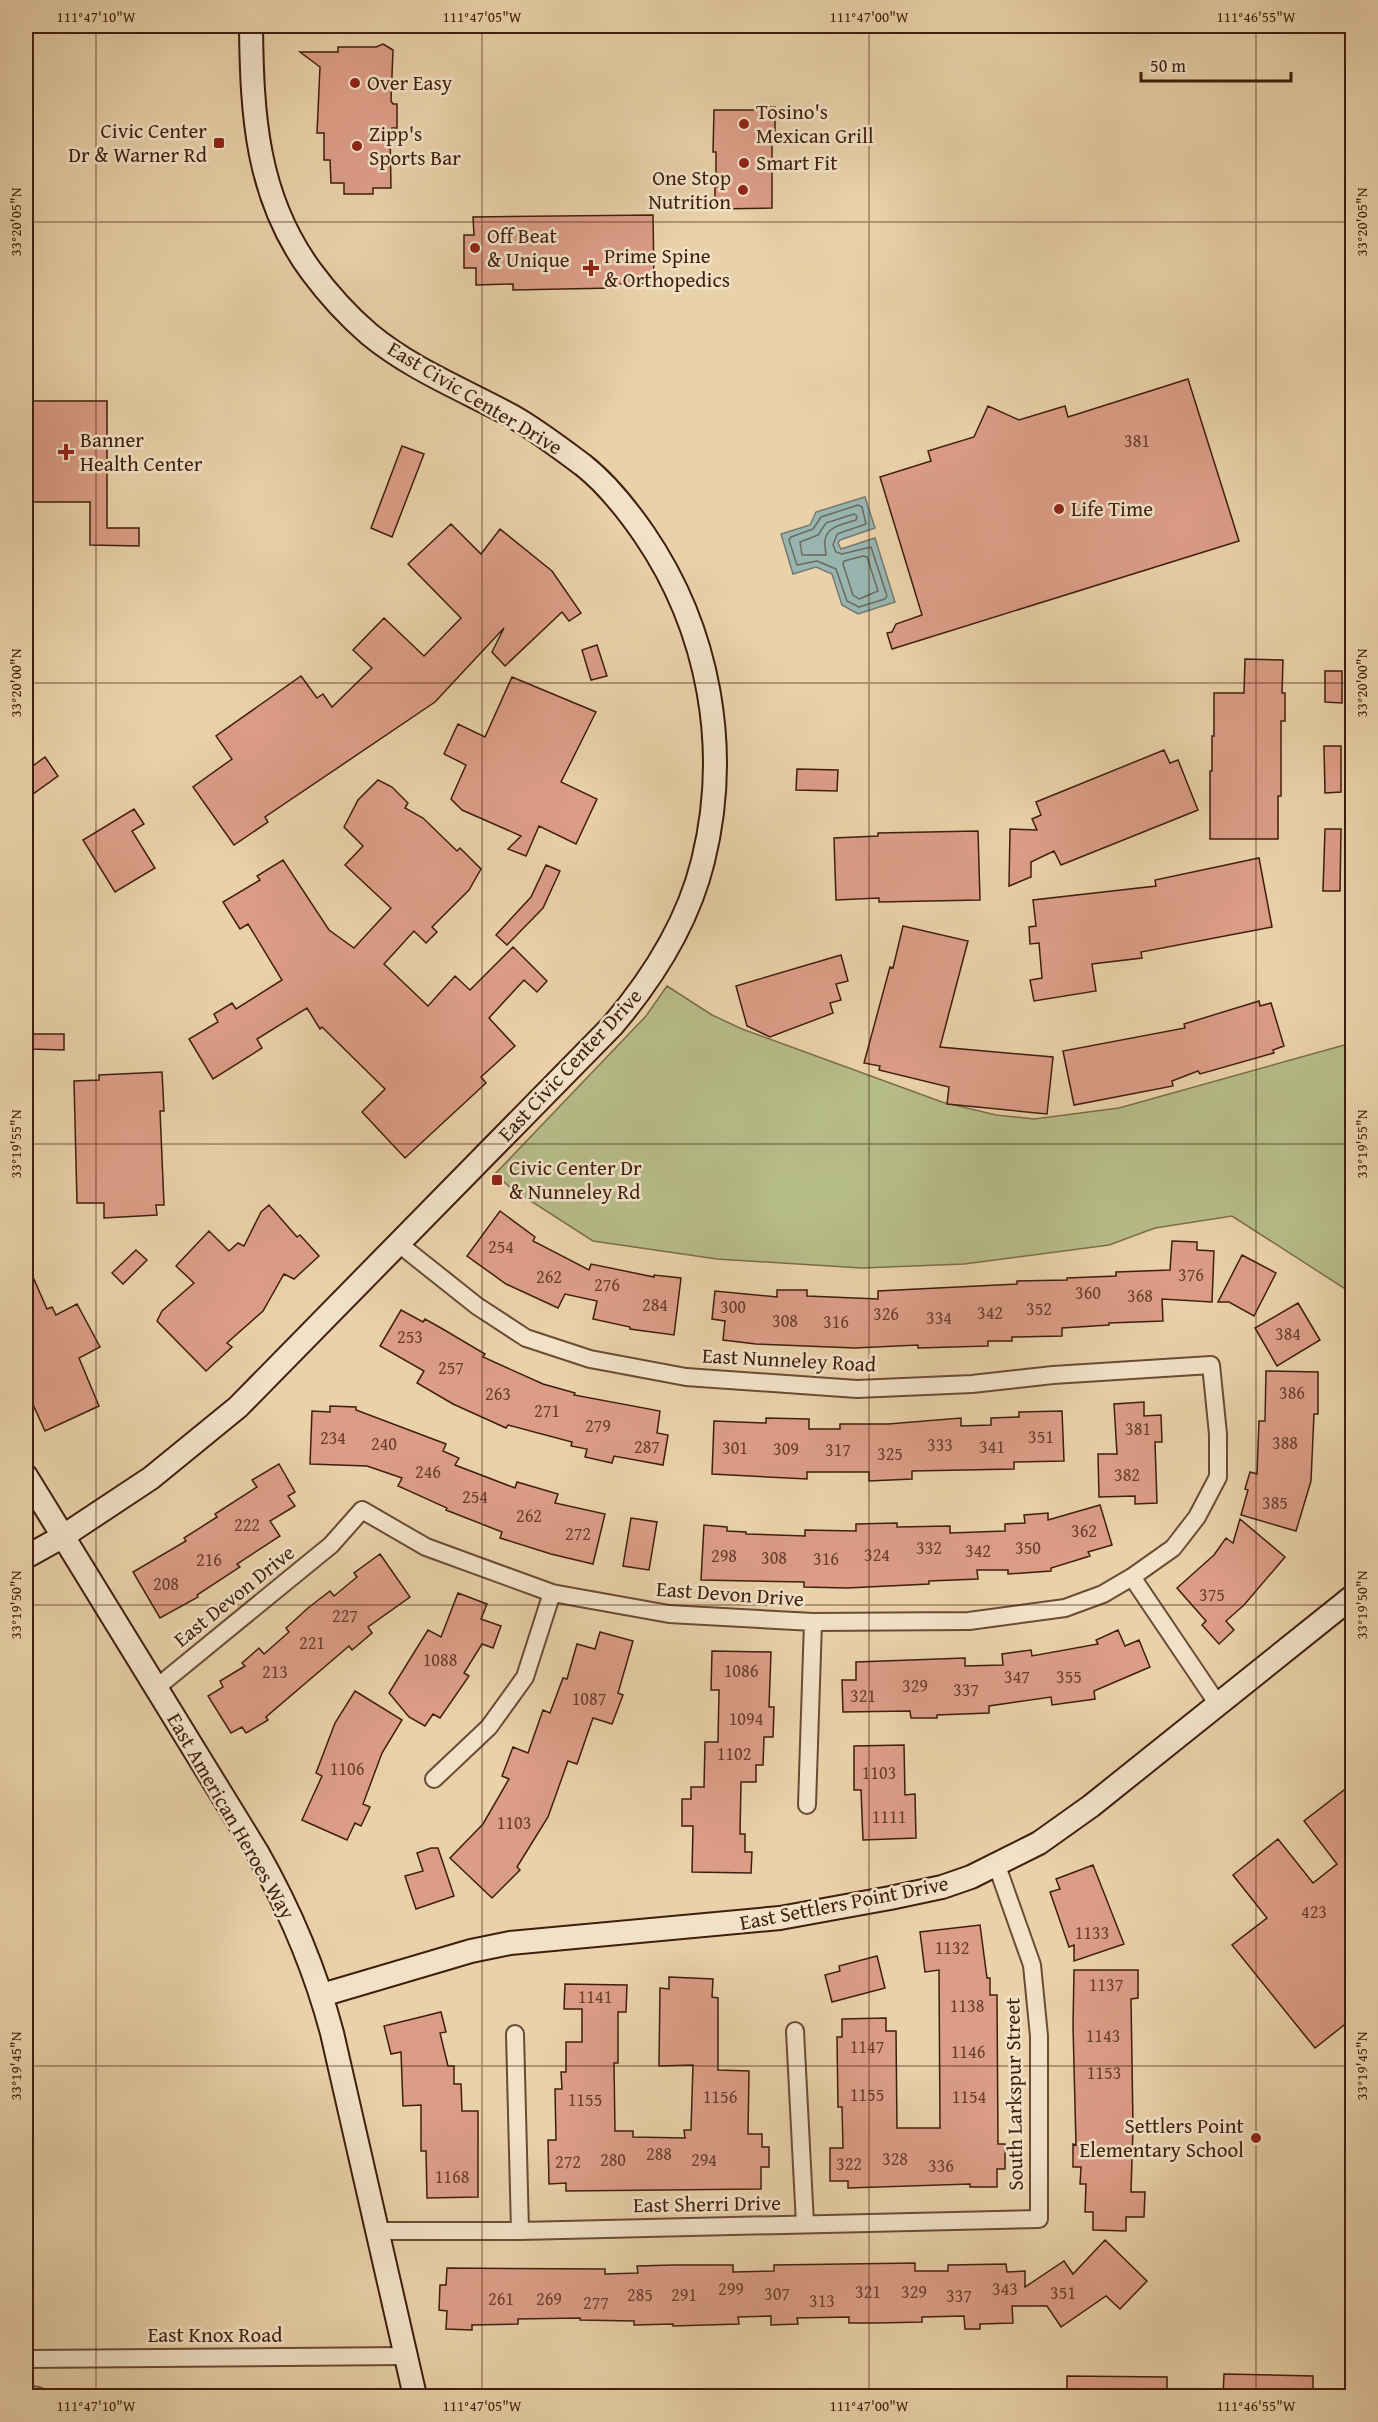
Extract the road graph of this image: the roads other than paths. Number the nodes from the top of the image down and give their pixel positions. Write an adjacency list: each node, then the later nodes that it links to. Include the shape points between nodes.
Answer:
1 (251, 26): 2 (street, East Civic Center Drive, via 252,95 262,163 274,204 310,269 370,335 410,362 516,418 586,468 614,495 652,545 675,585 705,668 714,718 713,799 703,861 670,943 612,1026)
2 (399, 1244): 3 (street, East Nunneley Road, via 477,1306 526,1338 590,1359 686,1377 857,1389); 5 (street, East Civic Center Drive, via 219,1424 151,1478)
3 (1211, 1365): 7 (street, East Devon Drive, via 1218,1477 1197,1517 1173,1548)
4 (26, 1476): 5 (street, East American Heroes Way)
5 (62, 1537): 6 (street, East Civic Center Drive); 11 (street, East American Heroes Way)
6 (26, 1557)
7 (1132, 1577): 10 (street, East Devon Drive, via 1103,1594 1065,1608 969,1621); 12 (street)
8 (552, 1593): 10 (street, East Devon Drive, via 669,1614); 11 (street, East Devon Drive, via 426,1546 362,1510 331,1545); 13 (street, via 525,1677 489,1727)
9 (1353, 1597): 12 (street, East Settlers Point Drive)
10 (813, 1623): 14 (street)
11 (156, 1688): 16 (street, East American Heroes Way, via 278,1890)
12 (1217, 1703): 15 (street, East Settlers Point Drive, via 1091,1806 1039,1843)
13 (434, 1779)
14 (807, 1805)
15 (997, 1866): 16 (street, East Settlers Point Drive, via 942,1887 780,1918 510,1943); 19 (street, South Larkspur Street, via 1032,1965 1039,2036)
16 (322, 1995): 21 (street, East American Heroes Way)
17 (795, 2031): 20 (street)
18 (515, 2034): 22 (street)
19 (1039, 2219): 20 (street, East Sherri Drive)
20 (805, 2224): 22 (street, East Sherri Drive)
21 (377, 2231): 22 (street, East Sherri Drive); 23 (street, East American Heroes Way)
22 (520, 2231)
23 (405, 2356): 24 (street, East Knox Road); 27 (street, East American Heroes Way)
24 (26, 2359)
25 (26, 2394): 26 (street)
26 (38, 2397)
27 (416, 2397)

